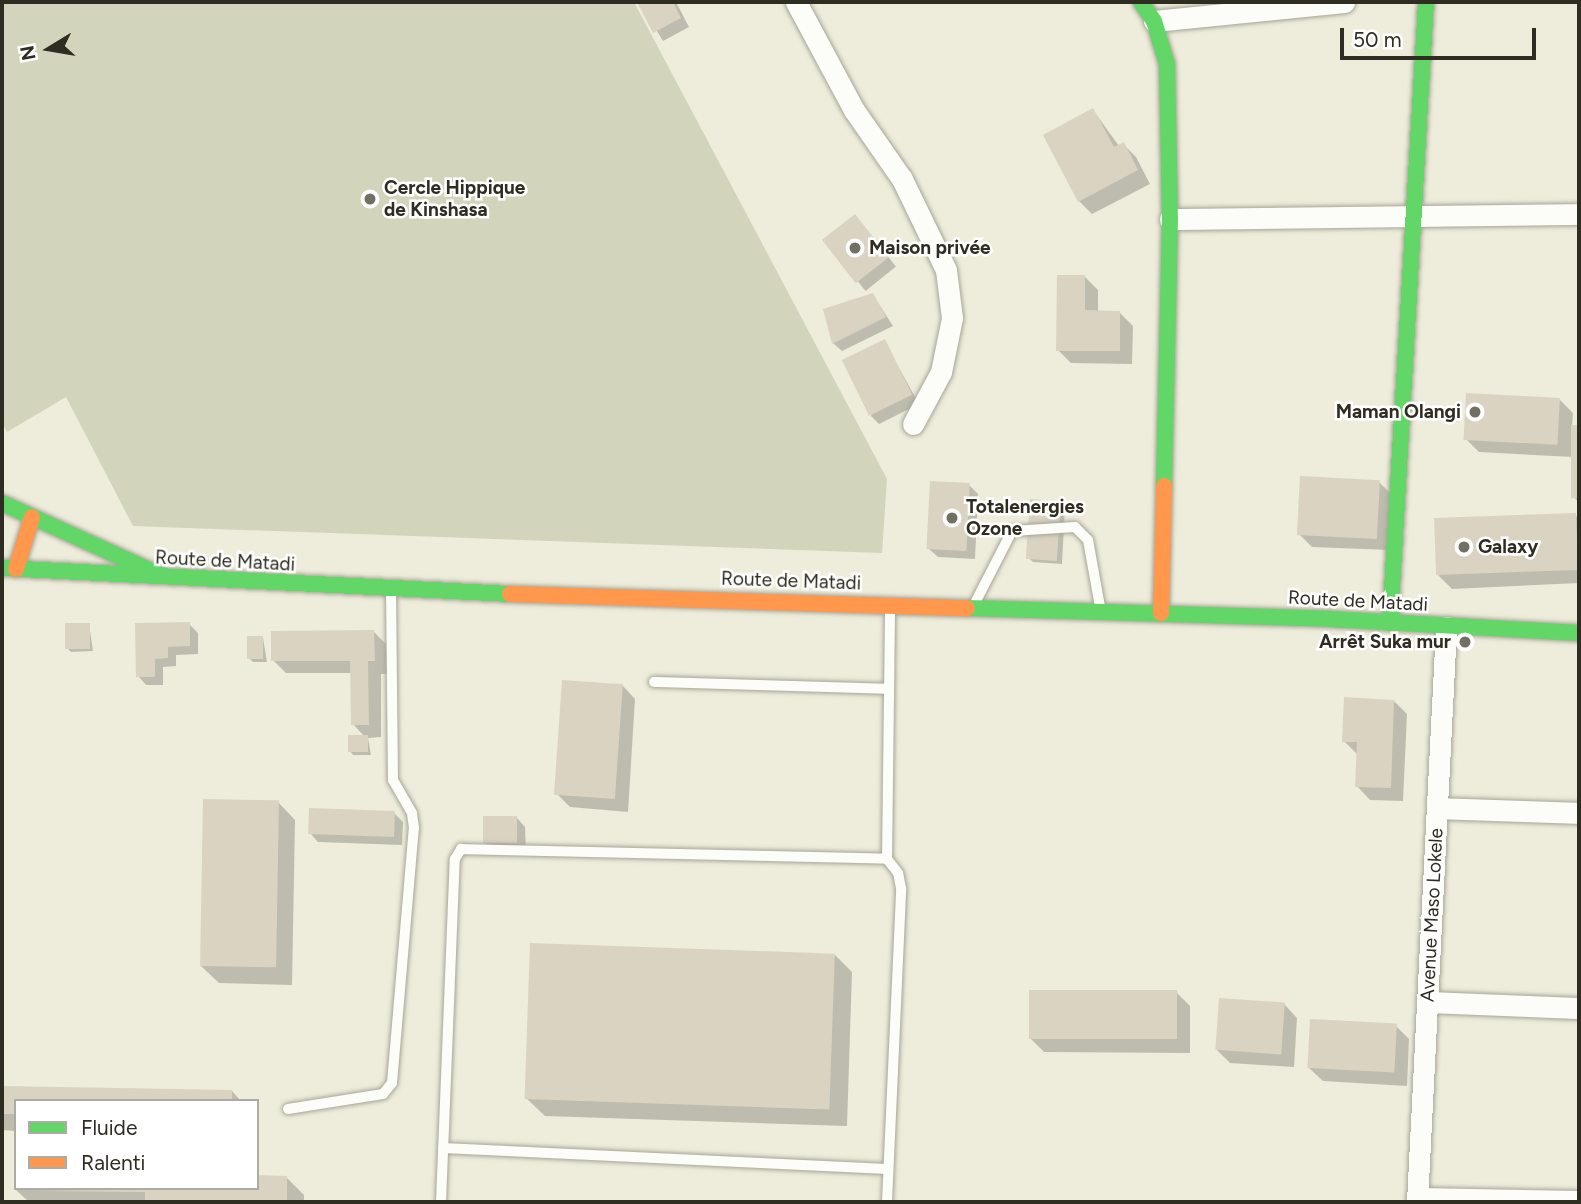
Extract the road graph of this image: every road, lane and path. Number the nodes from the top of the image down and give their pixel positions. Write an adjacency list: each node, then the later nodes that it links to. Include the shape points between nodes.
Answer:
1 (796, 2): 9 (street, via 854,110 902,179 946,270 951,318 941,372)
2 (1141, 2): 5 (main road)
3 (1344, 2): 5 (street)
4 (1426, 2): 7 (main road)
5 (1154, 21): 8 (main road, via 1167,64)
6 (1579, 214): 7 (street)
7 (1415, 216): 8 (street); 19 (main road)
8 (1170, 219): 18 (main road)
9 (913, 424)
10 (2, 503): 11 (main road)
11 (32, 517): 12 (main road); 13 (main road)
12 (9, 569): 13 (main road, Route de Matadi)
13 (170, 580): 14 (main road, Route de Matadi)
14 (391, 590): 15 (main road, Route de Matadi); 29 (lane, via 393,780 412,813 414,828 392,1083 383,1094)
15 (890, 605): 16 (main road, Route de Matadi); 23 (lane)
16 (973, 607): 17 (main road, Route de Matadi); 17 (lane, via 1012,531 1075,527 1088,540)
17 (1101, 612): 18 (main road, Route de Matadi)
18 (1161, 613): 19 (main road, Route de Matadi)
19 (1390, 623): 20 (main road, Route de Matadi)
20 (1446, 627): 21 (main road, Route de Matadi); 24 (street, Avenue Maso Lokele)
21 (1579, 633)
22 (654, 682): 23 (lane)
23 (889, 689): 26 (lane)
24 (1438, 808): 25 (street); 27 (street, Avenue Maso Lokele)
25 (1579, 813)
26 (887, 859): 30 (lane, via 461,849 455,859); 31 (lane, via 898,873 901,888)
27 (1427, 1002): 28 (street); 32 (street, Avenue Maso Lokele)
28 (1579, 1008)
29 (288, 1109)
30 (443, 1148): 31 (lane); 34 (lane)
31 (888, 1169): 35 (lane)
32 (1417, 1200): 33 (street)
33 (1579, 1201)
34 (441, 1202)
35 (887, 1202)

